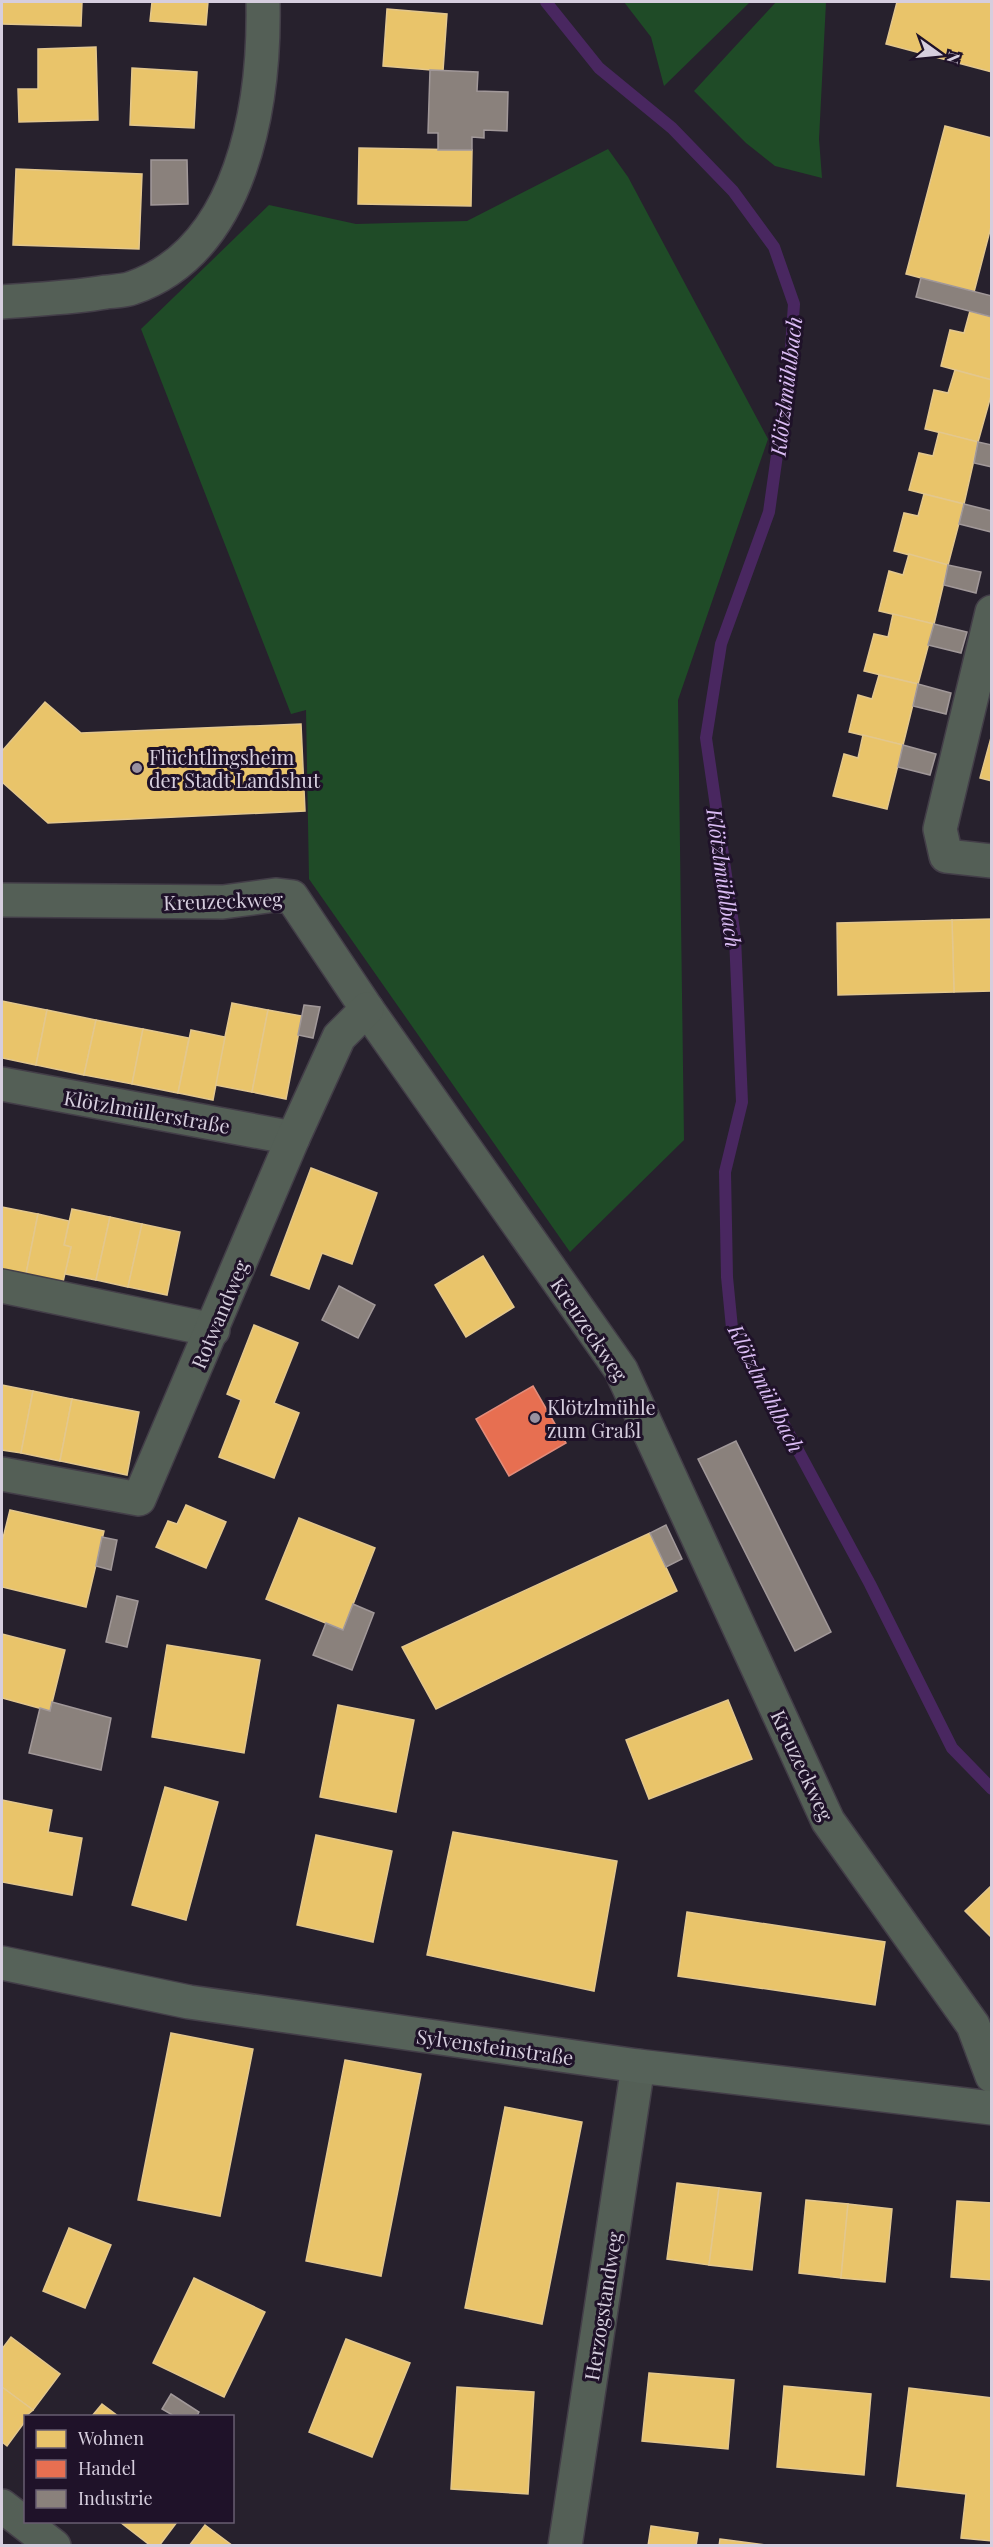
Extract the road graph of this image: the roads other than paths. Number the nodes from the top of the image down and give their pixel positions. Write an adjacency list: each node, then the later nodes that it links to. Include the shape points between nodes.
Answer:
1 (263, 2): 2 (street, via 254,114 244,159 228,199 202,239 166,273 131,289)
2 (2, 302)
3 (992, 612): 4 (street, via 940,829 946,856)
4 (992, 861)
5 (2, 900): 6 (street, Kreuzeckweg, via 223,902 275,895 292,897)
6 (367, 1009): 8 (street, Rotwandweg, via 339,1037); 14 (street, Kreuzeckweg, via 621,1370 828,1821 973,2025)
7 (2, 1084): 8 (street, Klötzlmüllerstraße)
8 (293, 1138): 10 (street, Rotwandweg)
9 (2, 1286): 10 (street)
10 (213, 1330): 11 (street, Rotwandweg, via 139,1499)
11 (2, 1474)
12 (2, 1963): 13 (street, Sylvensteinstraße, via 189,2002)
13 (638, 2066): 15 (street, Sylvensteinstraße); 20 (street, Herzogstandweg)
14 (992, 2076)
15 (992, 2108)
16 (2, 2506): 18 (street)
17 (24, 2523): 19 (street)
18 (24, 2523)
19 (54, 2546)
20 (565, 2546)

